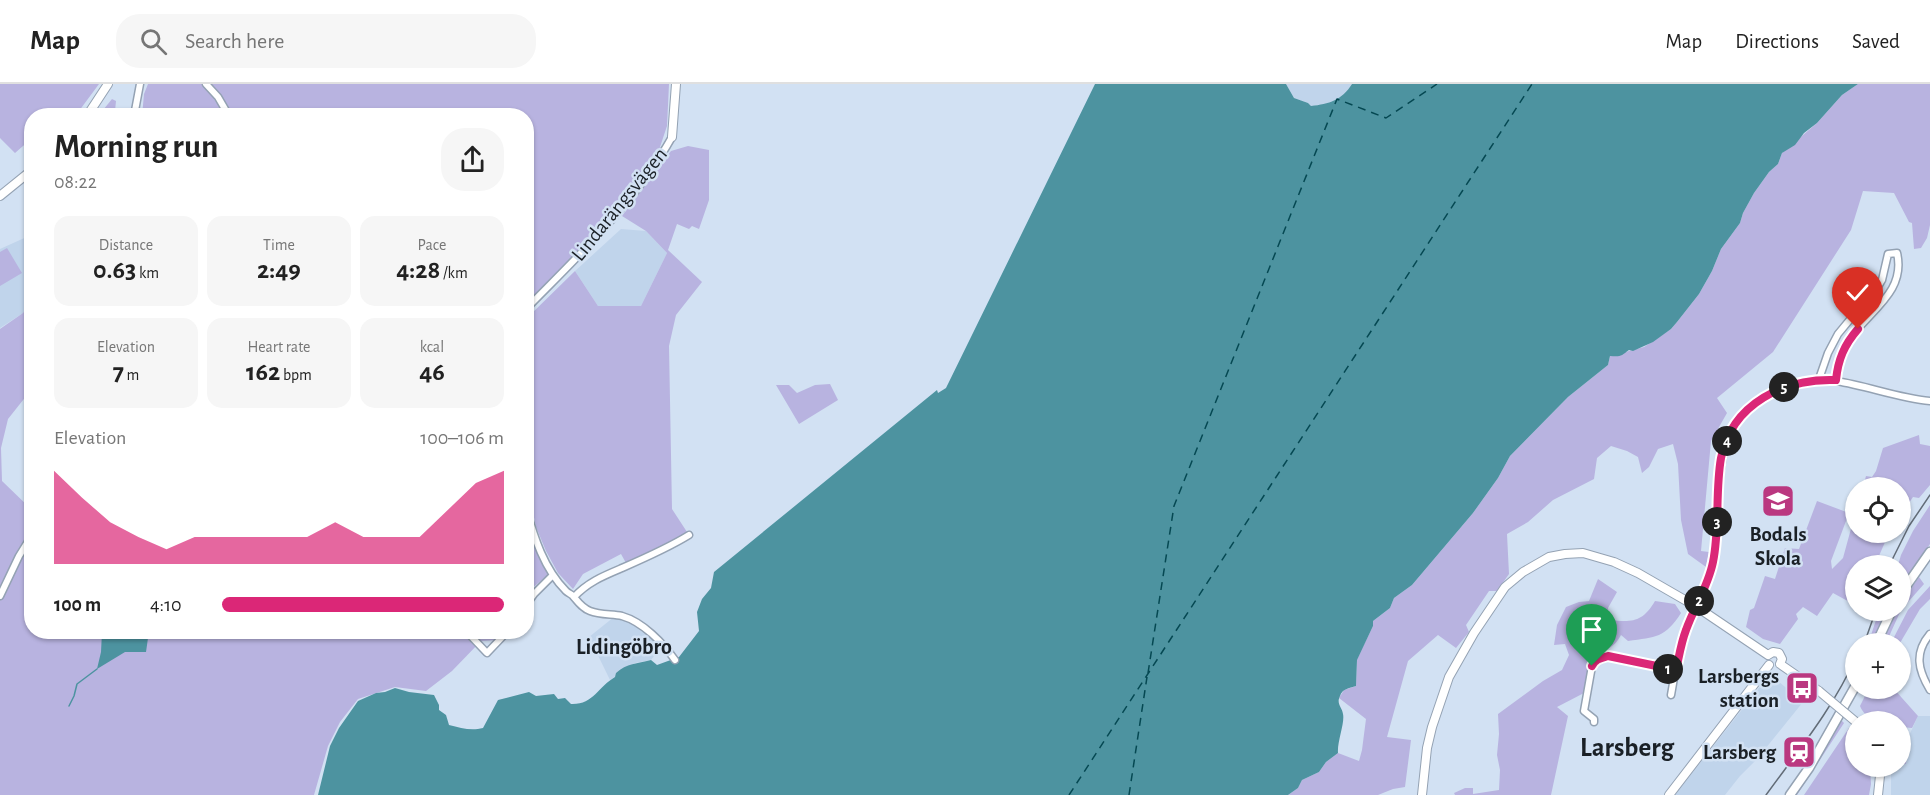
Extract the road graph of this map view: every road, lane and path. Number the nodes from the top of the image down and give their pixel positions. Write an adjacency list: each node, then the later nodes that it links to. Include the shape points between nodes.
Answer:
1 (108, 84): 5 (street)
2 (140, 84): 6 (street)
3 (206, 84): 7 (street)
4 (676, 84): 8 (street, Lindarängsvägen)
5 (92, 108)
6 (136, 108)
7 (224, 108)
8 (672, 137): 11 (street, Lindarängsvägen, via 616,215)
9 (24, 176): 10 (street)
10 (0, 196)
11 (534, 301)
12 (1819, 380): 13 (street); 13 (street, via 1838,334 1876,291 1885,273 1887,254 1897,253 1894,285 1847,344 1837,365); 25 (street, via 1780,388 1761,399 1743,415 1727,441 1721,458 1714,558)
13 (1836, 380): 14 (street)
14 (1930, 401)
15 (534, 533): 19 (street)
16 (689, 535): 24 (street, via 600,577)
17 (24, 548): 21 (street)
18 (1930, 552): 20 (main road)
19 (553, 575): 22 (street); 24 (street)
20 (1911, 579)
21 (2, 588): 23 (street)
22 (534, 594)
23 (0, 596)
24 (574, 597): 30 (street, via 590,611 636,623 665,646)
25 (1697, 607): 29 (street); 33 (street, via 1686,630); 42 (street, via 1638,573 1591,555 1556,555 1539,561 1511,581 1495,601 1449,677 1431,727)
26 (1930, 634): 34 (street, via 1919,658)
27 (474, 639): 28 (street, via 487,653)
28 (500, 639)
29 (1768, 655): 31 (street); 32 (street, via 1778,653 1782,657)
30 (675, 660)
31 (1769, 664): 32 (street); 43 (street)
32 (1780, 664): 37 (street, bridge)
33 (1676, 670): 35 (street); 38 (street, via 1608,656 1600,658 1592,666 1584,711)
34 (1930, 690)
35 (1671, 695)
36 (1848, 699): 39 (main road)
37 (1845, 713)
38 (1594, 722)
39 (1831, 727): 41 (main road); 44 (main road)
40 (1880, 777): 45 (street)
41 (1792, 793)
42 (1422, 795)
43 (1669, 795)
44 (1783, 795)
45 (1878, 795)

